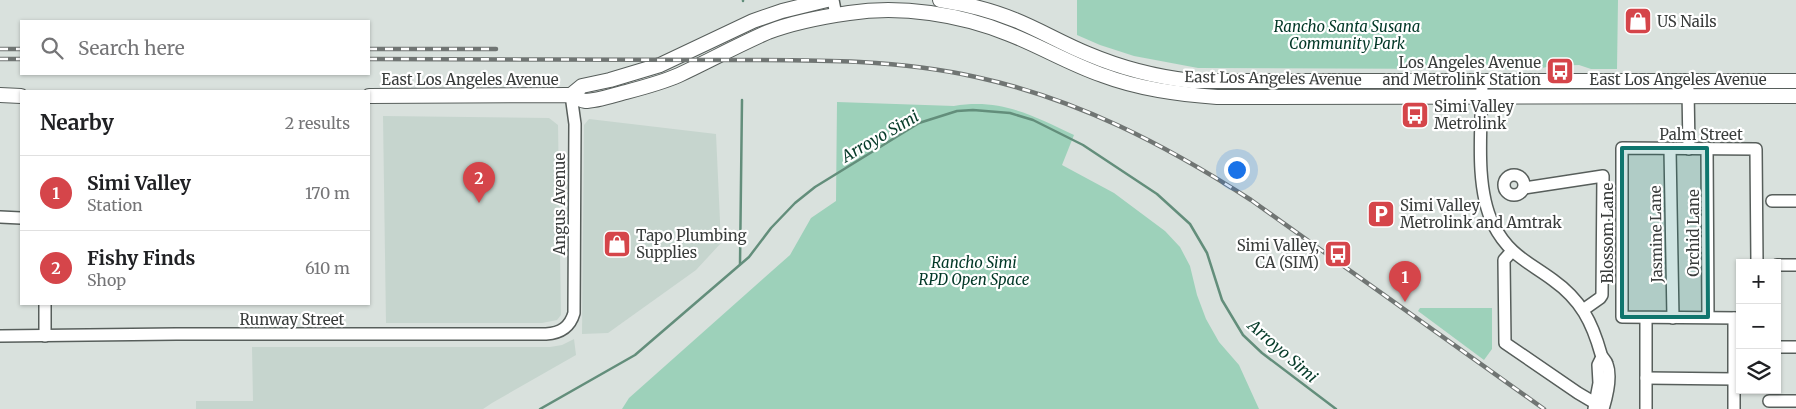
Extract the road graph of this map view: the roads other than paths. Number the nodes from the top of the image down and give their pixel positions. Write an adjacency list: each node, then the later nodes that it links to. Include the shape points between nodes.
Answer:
1 (827, 0): 9 (main road, East Los Angeles Avenue, via 753,21 660,65 582,86)
2 (833, 0): 4 (street)
3 (940, 0): 6 (main road, East Los Angeles Avenue, via 1004,16 1124,68 1177,79)
4 (836, 15): 9 (main road, East Los Angeles Avenue, via 770,32 678,75 639,89 584,101); 13 (main road, East Los Angeles Avenue, via 903,11 958,18 1011,34 1103,76 1181,94 1217,97)
5 (1688, 80): 6 (main road, East Los Angeles Avenue); 7 (main road, East Los Angeles Avenue); 10 (street)
6 (1482, 81): 13 (street)
7 (1796, 81)
8 (0, 95): 11 (main road)
9 (571, 95): 12 (main road, East Los Angeles Avenue); 30 (street, Angus Avenue, via 575,124)
10 (1688, 95): 13 (main road, East Los Angeles Avenue); 14 (main road, East Los Angeles Avenue); 16 (street)
11 (20, 96)
12 (370, 96)
13 (1482, 96): 19 (street)
14 (1796, 96)
15 (1622, 148): 18 (street, Palm Street); 32 (street, Blossom Lane, via 1622,317)
16 (1689, 148): 17 (street, Palm Street); 18 (street, Palm Street)
17 (1707, 148): 25 (street, Palm Street, via 1756,149); 31 (street, Orchid Lane)
18 (1670, 149): 33 (street, Jasmine Lane)
19 (1481, 186): 24 (street, via 1492,223); 29 (street, via 1503,185 1507,177 1514,174 1522,179 1524,188 1603,176 1602,295)
20 (1772, 201): 21 (street)
21 (1796, 201)
22 (0, 217): 23 (street)
23 (20, 218)
24 (1512, 251): 29 (street, via 1566,290); 44 (street, via 1504,260 1504,343)
25 (1757, 259)
26 (1781, 265): 27 (street)
27 (1796, 265)
28 (45, 305): 36 (street)
29 (1584, 310): 44 (street, via 1602,357 1598,365)
30 (574, 313): 36 (street, Runway Street, via 561,332 546,334)
31 (1708, 317): 33 (street); 34 (street)
32 (1646, 318): 33 (street); 40 (street)
33 (1673, 318)
34 (1736, 318)
35 (0, 336): 36 (street, Runway Street)
36 (45, 336)
37 (1736, 338): 41 (street)
38 (1796, 347): 39 (street)
39 (1781, 348)
40 (1646, 378): 41 (street); 45 (street)
41 (1734, 379): 46 (street)
42 (1769, 401): 43 (street)
43 (1796, 401)
44 (1598, 407)
45 (1646, 409)
46 (1734, 409)

